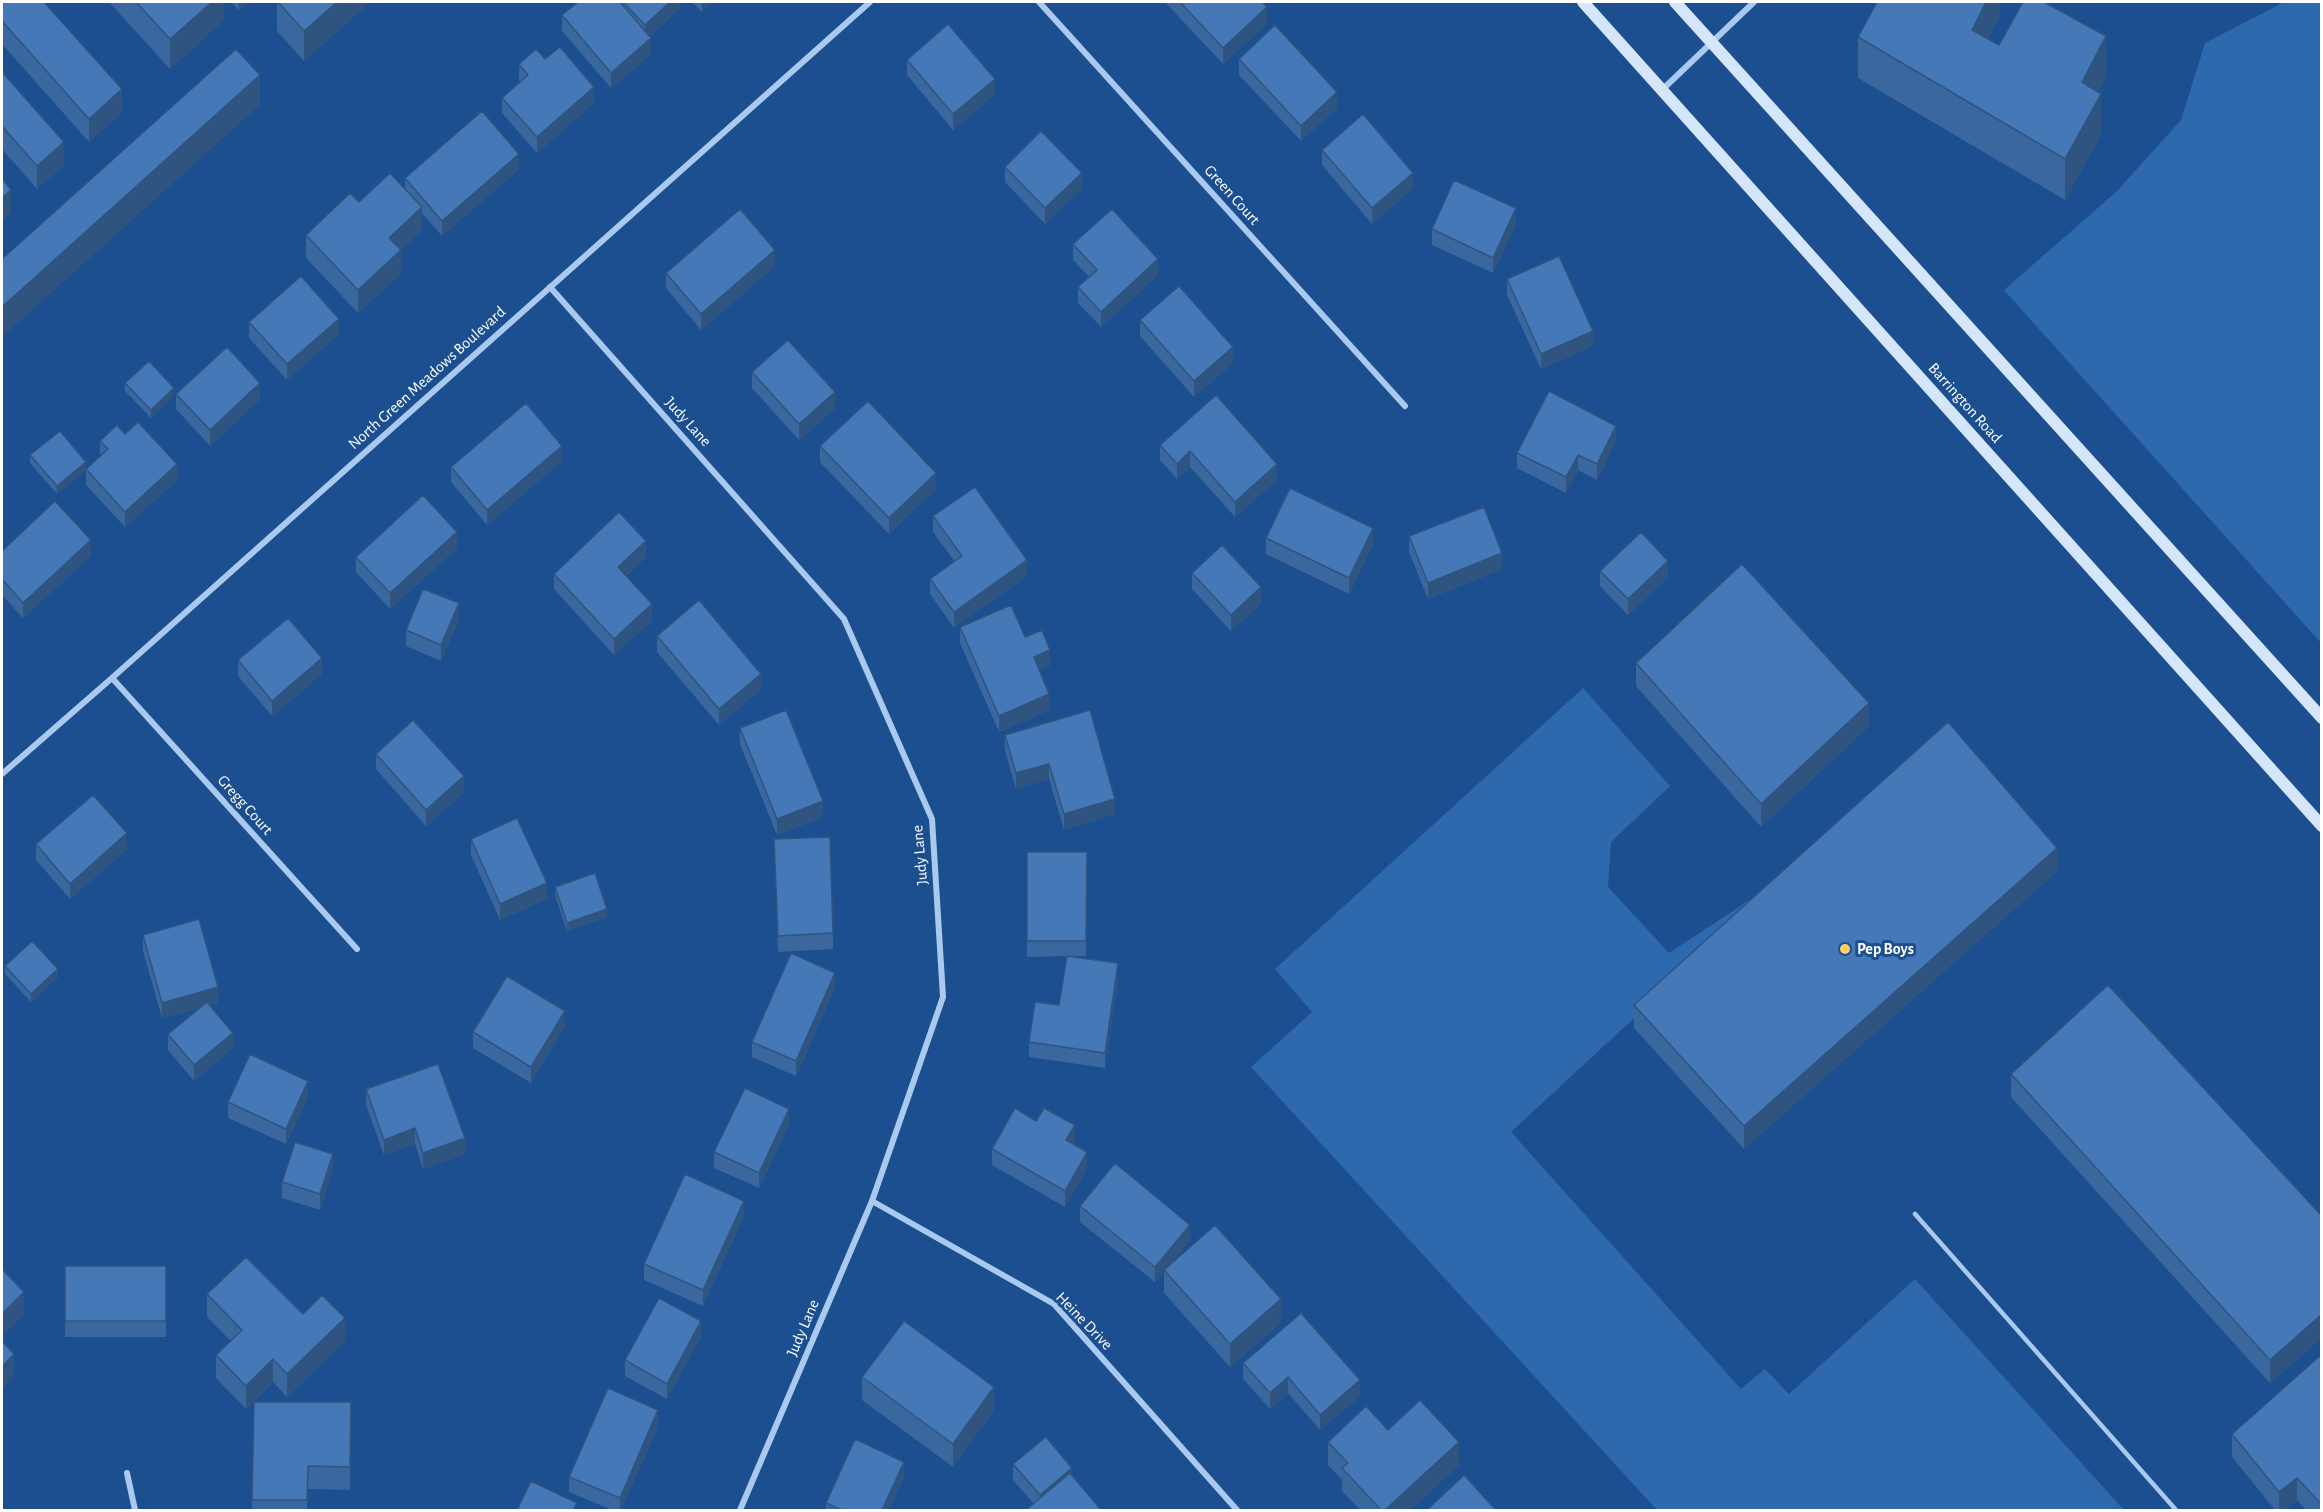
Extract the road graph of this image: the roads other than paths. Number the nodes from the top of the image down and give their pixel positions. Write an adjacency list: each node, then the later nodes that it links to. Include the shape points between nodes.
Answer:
1 (870, 2): 8 (street, North Green Meadows Boulevard)
2 (1039, 2): 9 (street, Green Court)
3 (1583, 2): 7 (main road, Barrington Road)
4 (1675, 2): 6 (main road)
5 (1754, 2): 6 (street)
6 (1712, 43): 7 (street); 11 (main road)
7 (1664, 89): 13 (main road, Barrington Road)
8 (550, 287): 10 (street, North Green Meadows Boulevard); 15 (street, Judy Lane, via 844,619 932,819 943,997)
9 (1405, 406)
10 (112, 678): 12 (street, North Green Meadows Boulevard); 14 (street, Gregg Court)
11 (2322, 718)
12 (2, 774)
13 (2322, 826)
14 (357, 949)
15 (872, 1201): 19 (street, Judy Lane); 20 (street, Heine Drive, via 1053,1304)
16 (1915, 1214): 21 (lane)
17 (127, 1473): 18 (street)
18 (135, 1510)
19 (740, 1510)
20 (1237, 1510)
21 (2176, 1510)

